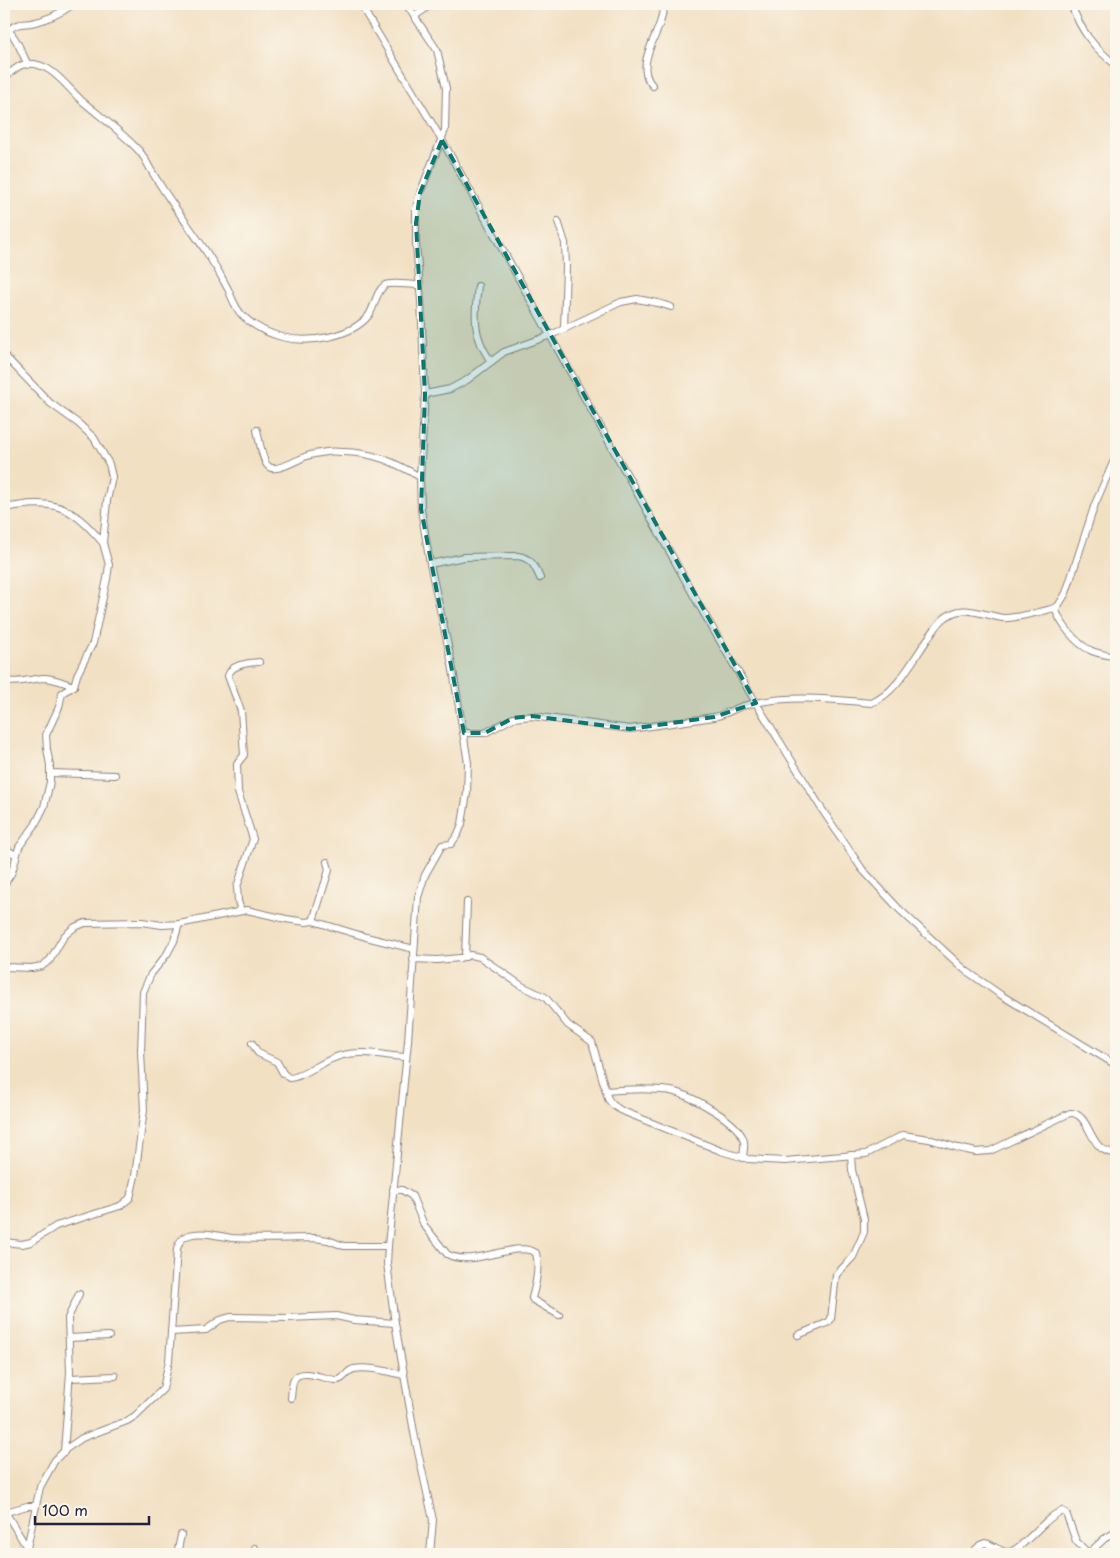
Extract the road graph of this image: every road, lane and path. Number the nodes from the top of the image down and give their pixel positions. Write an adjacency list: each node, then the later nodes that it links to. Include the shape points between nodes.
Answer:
1 (74, 4): 8 (street, via 57,15)
2 (360, 4): 13 (street)
3 (406, 4): 7 (street)
4 (432, 4): 7 (street)
5 (664, 4): 12 (street, via 646,58 647,75)
6 (1071, 4): 10 (street, via 1092,43)
7 (415, 16): 13 (street, via 437,50 441,63 446,88)
8 (7, 29): 9 (street, via 13,33)
9 (28, 65): 11 (street, via 22,65); 15 (street, via 36,64 49,70 142,154 216,267 242,315 254,325 284,338 338,335 359,326 370,314 384,286)
10 (1116, 66)
11 (4, 78)
12 (653, 86)
13 (442, 140): 15 (street, via 416,208); 19 (street)
14 (558, 221): 18 (street, via 565,243)
15 (419, 284): 22 (street)
16 (478, 286): 21 (street, via 478,336)
17 (671, 307): 18 (street, via 637,299 621,302)
18 (564, 329): 19 (street)
19 (551, 335): 21 (street, via 504,352); 35 (street)
20 (4, 355): 27 (street, via 50,403 94,438 110,464 112,477)
21 (491, 362): 22 (street, via 450,389)
22 (425, 394): 25 (street)
23 (257, 430): 25 (street, via 270,468 282,468 329,451 354,452 375,455)
24 (1116, 456): 30 (street, via 1095,504 1066,593)
25 (420, 478): 28 (street, via 421,509)
26 (4, 508): 27 (street, via 48,504 70,511)
27 (103, 543): 34 (street, via 109,565 104,594 93,643)
28 (430, 564): 29 (street, via 464,557 518,556 531,561); 36 (street)
29 (540, 578)
30 (1055, 608): 31 (street, via 1081,644 1090,651); 35 (street, via 1005,619 962,610 953,613 941,620 896,685 871,703 800,699)
31 (1116, 658)
32 (259, 662): 44 (street, via 244,664 228,673 241,711 244,740 244,756 237,764 238,792 253,839 237,887)
33 (4, 681): 34 (street, via 51,678)
34 (74, 686): 37 (street, via 62,693 46,735)
35 (756, 703): 36 (street, via 714,717 630,729 532,716 513,718 485,733); 53 (street, via 862,870 900,909 972,975)
36 (464, 733): 47 (street, via 468,793 462,824 451,844 442,844 425,875 418,898)
37 (50, 773): 38 (street); 40 (street, via 44,807)
38 (115, 775)
39 (4, 848): 40 (street)
40 (16, 855): 42 (street, via 12,872)
41 (327, 862): 45 (street, via 329,870)
42 (4, 885)
43 (468, 902): 48 (street)
44 (241, 911): 45 (street); 46 (street)
45 (313, 921): 47 (street)
46 (179, 924): 50 (street, via 85,923 64,936 50,960 42,966); 59 (street, via 174,941 151,974 143,992 144,1110 130,1198 120,1206 56,1226 31,1242)
47 (414, 949): 49 (street)
48 (465, 957): 49 (street); 54 (street, via 480,957 522,986 546,997 568,1025 592,1042)
49 (413, 958): 52 (street)
50 (4, 967)
51 (252, 1044): 52 (street, via 258,1053 277,1062 289,1078 342,1055)
52 (406, 1057): 58 (street)
53 (1116, 1065)
54 (606, 1090): 57 (street, via 608,1099 620,1110); 57 (street, via 670,1091 697,1102 736,1128 744,1142)
55 (1116, 1154): 56 (street, via 1098,1146 1080,1116 1070,1113 990,1151 976,1152 903,1135 874,1151)
56 (851, 1155): 57 (street, via 785,1161); 65 (street, via 864,1219 862,1240 853,1257 836,1275 829,1322)
57 (743, 1158)
58 (393, 1190): 60 (street); 62 (street, via 402,1190 412,1196 424,1225 452,1257 484,1257 527,1248 536,1253 538,1271 532,1298)
59 (4, 1242)
60 (388, 1246): 63 (street, via 387,1263); 64 (street, via 344,1246 315,1238 190,1235 179,1242 177,1248)
61 (79, 1294): 67 (street, via 68,1318)
62 (559, 1315)
63 (395, 1323): 64 (street, via 336,1316 230,1317 206,1330); 68 (street)
64 (171, 1332): 72 (street, via 163,1389 135,1416 82,1438)
65 (798, 1334)
66 (109, 1336): 67 (street)
67 (68, 1338): 70 (street)
68 (404, 1375): 71 (street, via 360,1369 352,1370 342,1380 298,1375 292,1383); 79 (street, via 433,1520)
69 (115, 1376): 70 (street)
70 (70, 1378): 72 (street)
71 (291, 1398)
72 (64, 1452): 73 (street, via 40,1487)
73 (35, 1506): 74 (street); 77 (street)
74 (5, 1511): 77 (street)
75 (1116, 1532): 81 (street)
76 (181, 1535): 78 (street)
77 (29, 1551)
78 (177, 1554)
79 (430, 1554)
80 (971, 1554): 81 (street, via 985,1543 1004,1551 1013,1550 1049,1518 1062,1511 1068,1517 1076,1541)
81 (1088, 1554)

